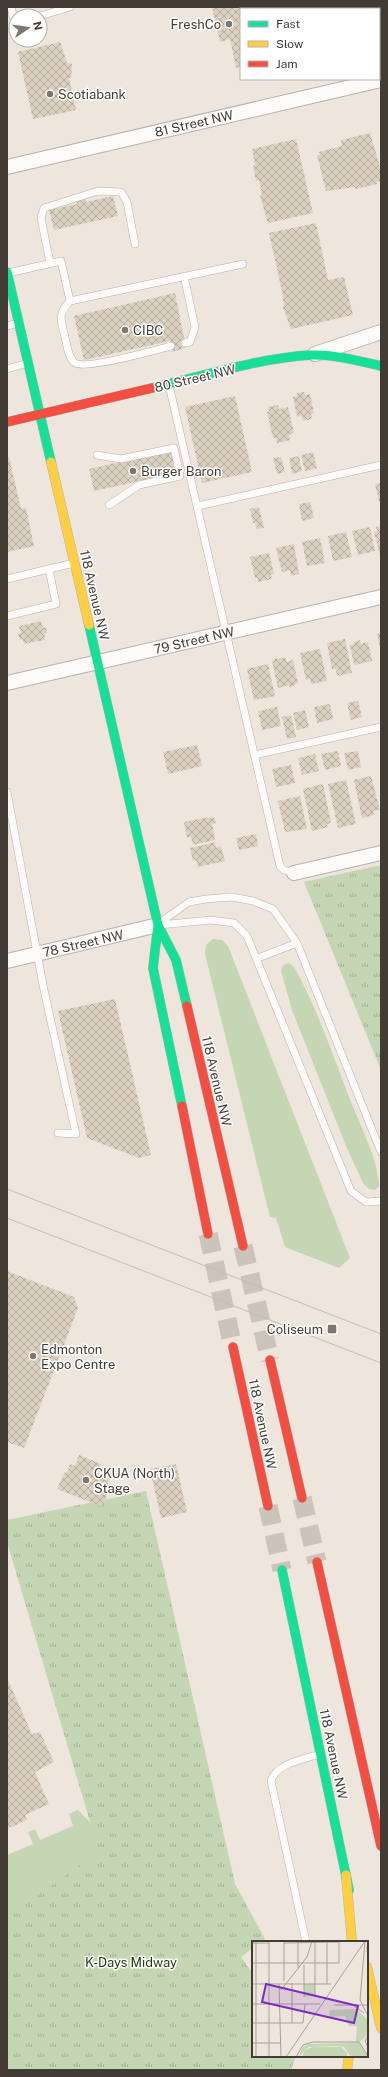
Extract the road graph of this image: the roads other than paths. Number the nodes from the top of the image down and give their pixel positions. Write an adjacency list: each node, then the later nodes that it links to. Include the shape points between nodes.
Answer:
1 (70, 7): 2 (lane)
2 (48, 14)
3 (381, 80): 4 (street, 81 Street NW)
4 (7, 167)
5 (135, 244): 6 (lane, via 127,202 121,192 98,191 44,208 41,218)
6 (50, 263): 8 (lane); 10 (lane, via 61,261)
7 (243, 264): 9 (lane)
8 (7, 272): 11 (main road, 118 Avenue NW)
9 (184, 276): 10 (lane); 14 (lane, via 195,327 190,342)
10 (70, 301): 15 (lane, via 62,310 61,321 69,352 75,362 82,365)
11 (19, 323): 12 (lane); 17 (main road, 118 Avenue NW)
12 (7, 326)
13 (381, 332): 16 (street, 80 Street NW)
14 (185, 343)
15 (171, 346)
16 (312, 355): 18 (main road); 20 (main road, 80 Street NW, via 263,362)
17 (28, 363): 19 (lane); 21 (main road, 118 Avenue NW)
18 (381, 366)
19 (7, 369)
20 (169, 384): 21 (main road, 80 Street NW); 26 (lane)
21 (40, 414): 22 (main road, 80 Street NW); 27 (main road, 118 Avenue NW)
22 (7, 422)
23 (97, 455): 25 (lane, via 121,459 174,448 180,476 139,485)
24 (381, 465): 26 (lane)
25 (109, 505)
26 (198, 506): 32 (lane)
27 (74, 563): 28 (lane); 33 (main road, 118 Avenue NW)
28 (49, 569): 29 (lane); 31 (lane, via 56,604)
29 (7, 579)
30 (381, 597): 32 (street, 79 Street NW)
31 (7, 616)
32 (226, 633): 33 (street, 79 Street NW); 36 (lane)
33 (97, 663): 34 (street, 79 Street NW); 40 (main road, 118 Avenue NW)
34 (7, 683)
35 (381, 727): 36 (lane)
36 (254, 755): 39 (lane, via 280,866)
37 (7, 792): 42 (lane)
38 (381, 853): 39 (street)
39 (294, 873)
40 (158, 924): 41 (lane, via 189,902 232,897 253,901 272,909); 42 (street, 78 Street NW); 43 (lane, via 211,920 234,923 247,936); 48 (main road, 118 Avenue NW, via 153,968); 49 (main road, 118 Avenue NW, via 176,960)
41 (297, 943): 43 (lane); 46 (lane)
42 (37, 954): 44 (street, 78 Street NW); 45 (lane, via 76,1134)
43 (258, 958): 47 (lane, via 351,1191 366,1202)
44 (7, 961)
45 (58, 1133)
46 (381, 1152)
47 (381, 1202)
48 (208, 1234)
49 (243, 1246)
50 (233, 1347): 53 (main road, 118 Avenue NW)
51 (270, 1360): 52 (main road, 118 Avenue NW)
52 (302, 1498)
53 (268, 1506)
54 (317, 1562): 57 (main road, 118 Avenue NW)
55 (282, 1570): 56 (main road, 118 Avenue NW)
56 (321, 1754): 58 (main road, 118 Avenue NW); 59 (lane, via 283,1767 273,1774 271,1781)
57 (381, 1846)
58 (346, 1875): 60 (main road); 61 (main road, 118 Avenue NW)
59 (306, 1941)
60 (352, 1941)
61 (361, 1941)
62 (368, 1972): 63 (main road)
63 (381, 2028)
64 (349, 2057): 65 (main road)
65 (347, 2070)

